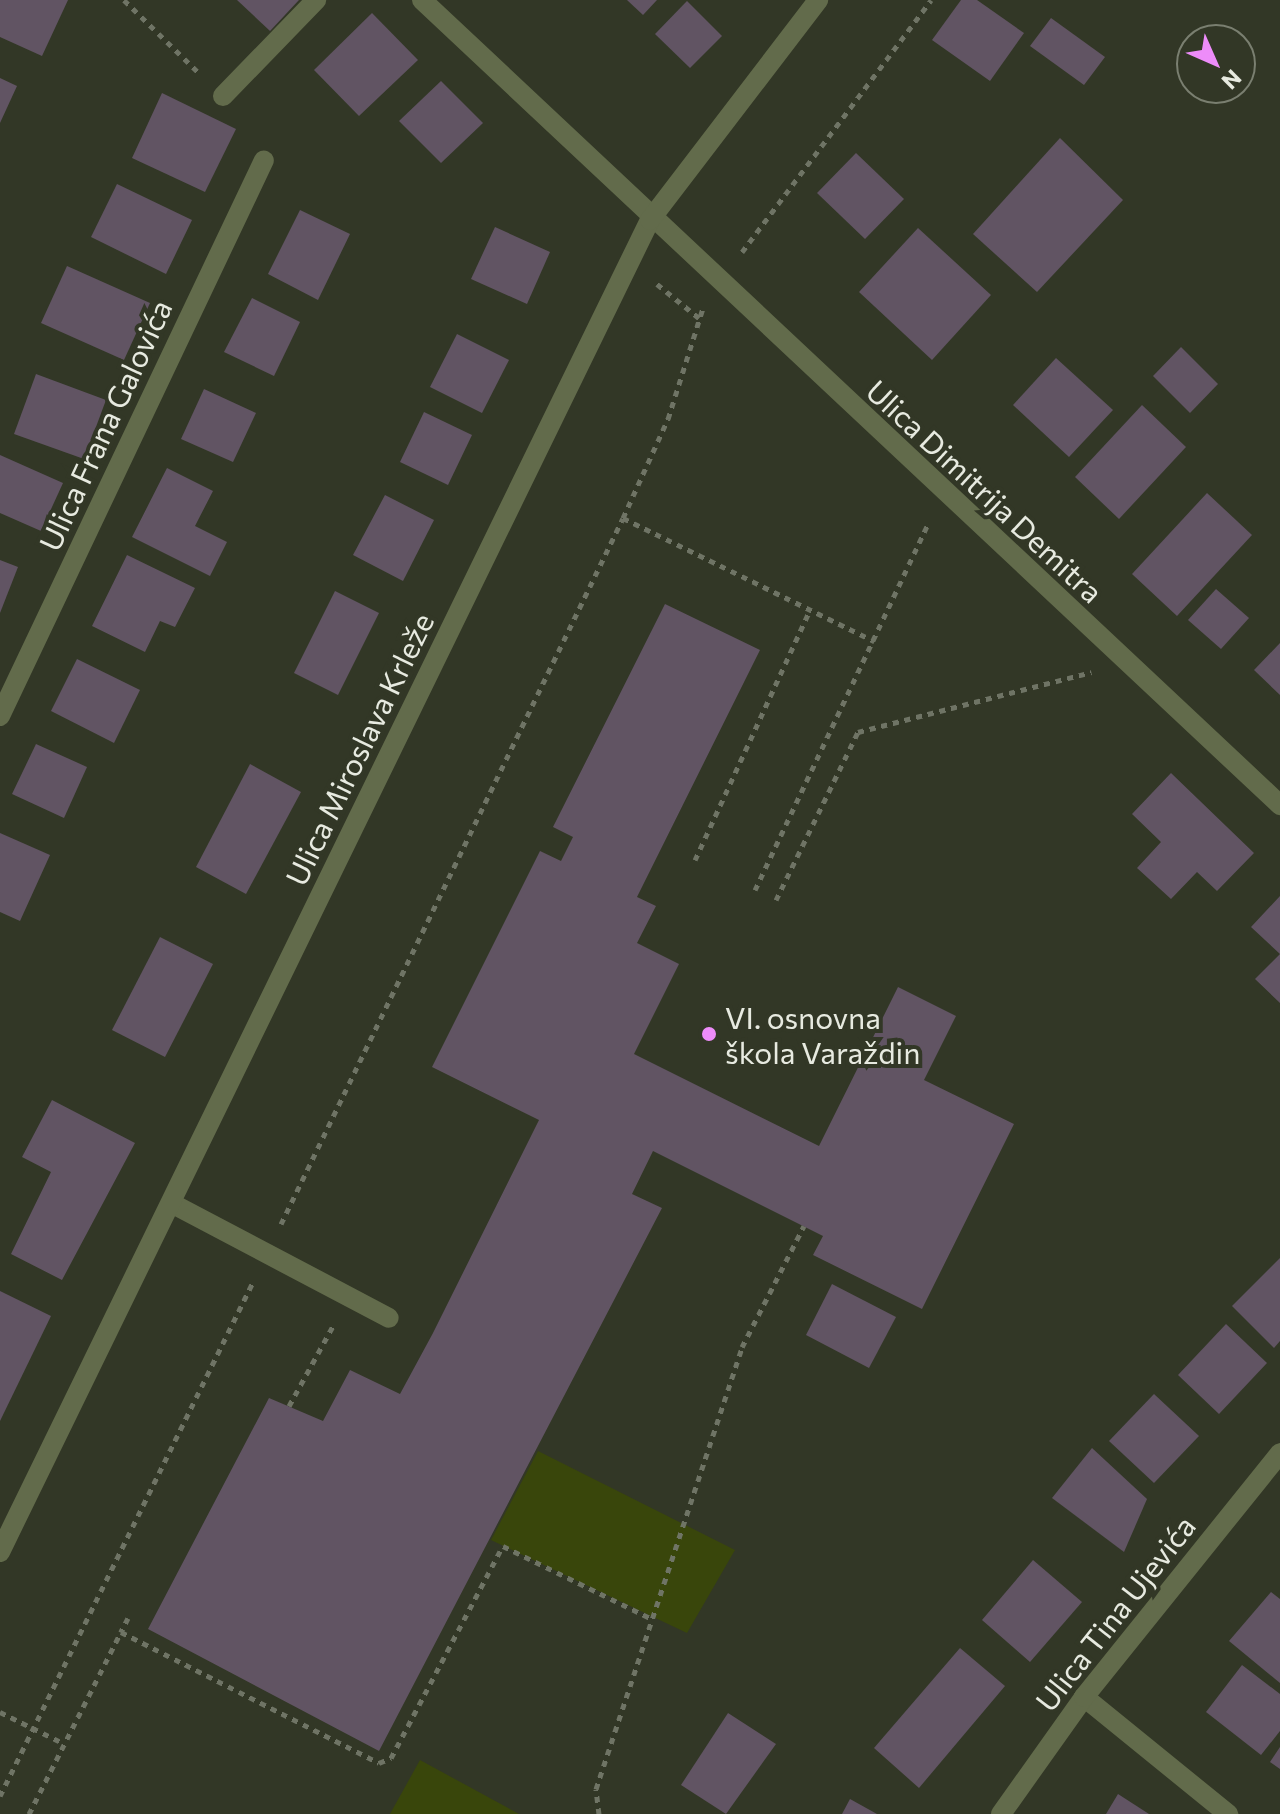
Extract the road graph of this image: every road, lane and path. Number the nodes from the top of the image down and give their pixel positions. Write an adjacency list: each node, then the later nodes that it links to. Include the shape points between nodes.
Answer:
1 (316, 0): 5 (street)
2 (422, 0): 7 (street, Ulica Dimitrija Demitra)
3 (818, 0): 7 (street, Ulica Miroslava Krleže)
4 (931, 0): 8 (path)
5 (223, 96)
6 (264, 160): 17 (street, Ulica Frana Galovića)
7 (650, 220): 12 (street, Ulica Dimitrija Demitra); 22 (street, Ulica Miroslava Krleže)
8 (741, 253)
9 (656, 283): 11 (path)
10 (703, 306): 11 (path)
11 (699, 318): 13 (path, via 668,419)
12 (944, 493): 15 (path); 16 (street, Ulica Dimitrija Demitra)
13 (623, 518): 14 (path); 24 (path)
14 (810, 610): 15 (path); 19 (path)
15 (874, 641): 20 (path)
16 (1126, 663): 18 (street, Ulica Dimitrija Demitra); 21 (path, via 858,732)
17 (0, 716)
18 (1280, 805)
19 (695, 860)
20 (755, 890)
21 (776, 900)
22 (171, 1203): 24 (street); 29 (street, Ulica Miroslava Krleže)
23 (804, 1226): 31 (path, via 742,1347)
24 (267, 1254): 25 (street); 35 (path)
25 (349, 1297): 26 (street); 27 (path)
26 (389, 1318)
27 (289, 1406)
28 (1280, 1453): 33 (street, Ulica Tina Ujevića)
29 (0, 1552)
30 (128, 1618): 32 (path)
31 (652, 1619): 32 (path, via 503,1546 391,1758 379,1763); 39 (path, via 596,1789)
32 (121, 1632): 36 (path)
33 (1084, 1697): 40 (street, Ulica Tina Ujevića); 41 (street)
34 (0, 1712): 35 (path)
35 (35, 1725): 36 (path); 37 (path)
36 (63, 1743): 38 (path)
37 (0, 1796)
38 (29, 1814)
39 (599, 1814)
40 (1001, 1814)
41 (1228, 1814)

